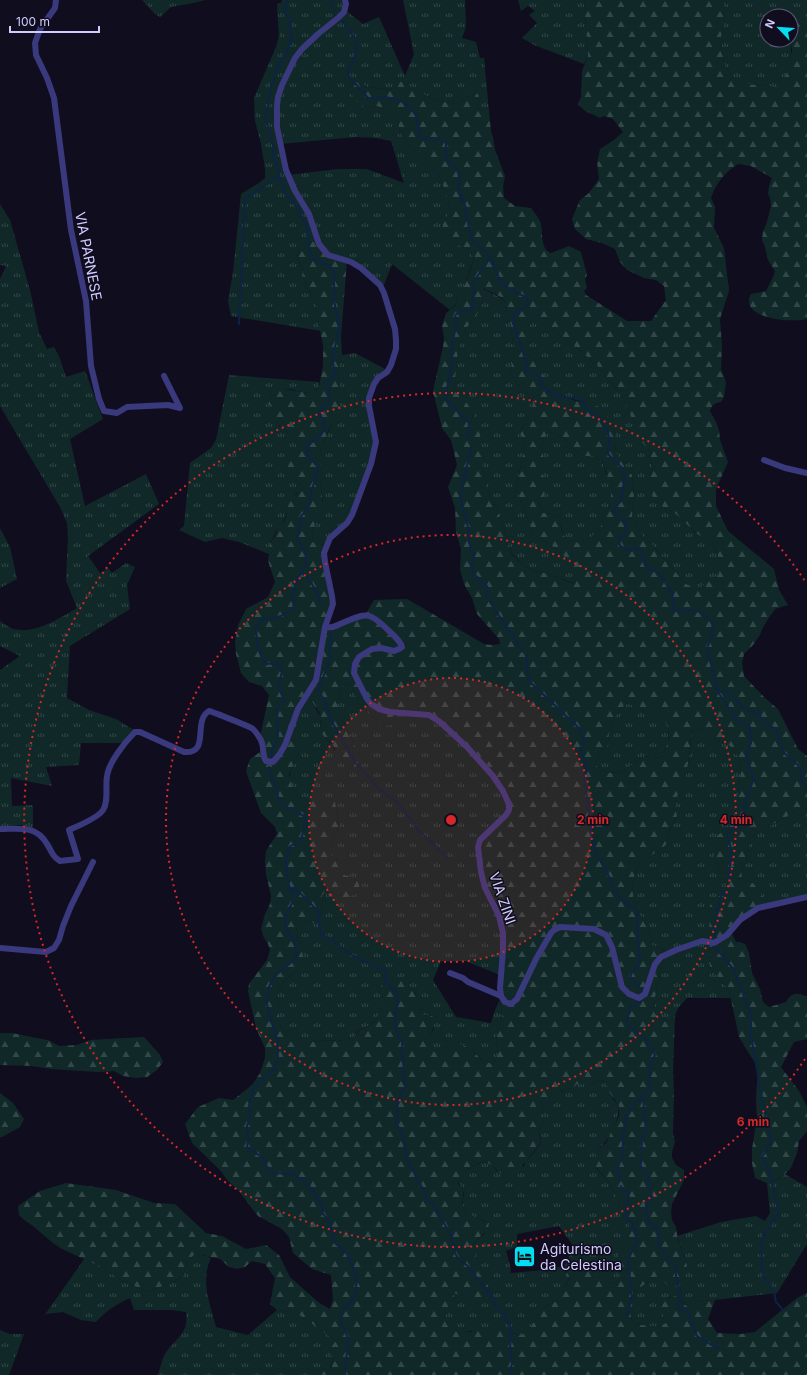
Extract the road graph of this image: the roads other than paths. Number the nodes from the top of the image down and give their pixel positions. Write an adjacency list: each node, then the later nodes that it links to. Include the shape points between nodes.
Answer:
1 (56, 0): 3 (street, VIA PARNESE, via 55,8 40,30 35,43 36,55 54,98 72,230 86,301 91,366 104,411 117,413 127,407 168,405 180,408)
2 (345, 0): 6 (street, via 344,12 295,58 282,85 276,106 277,127 286,170 309,214 319,244 328,255 351,262 380,285 393,322 396,340 391,365 374,384 369,398 376,442 371,464 352,515 330,538 324,553 332,596)
3 (164, 376)
4 (764, 460): 5 (street)
5 (807, 473)
6 (325, 627): 7 (street, via 316,680 298,709 285,744 273,762 264,758 262,742 252,728 209,711 202,719 195,751 184,752 140,732 135,732 126,742 110,766 106,804 103,810 69,830 78,858 60,861 53,856 40,833 34,830); 12 (street, VIA ZINI, via 330,628 360,616 374,616 400,641 402,647 394,651 372,649 359,657 354,673 367,699 379,709 423,714 434,718 481,761 510,804 506,815 480,840 478,847 485,888 500,916 503,950)
7 (0, 829)
8 (92, 862): 10 (street, via 54,948 46,952)
9 (807, 897): 12 (street, via 758,908 714,943 702,941 661,957 655,964 644,994 639,998 629,994 622,987 612,947 606,936 594,929 560,926 550,934 517,999 512,1004 505,1002)
10 (0, 948)
11 (450, 973): 12 (street)
12 (501, 996)

